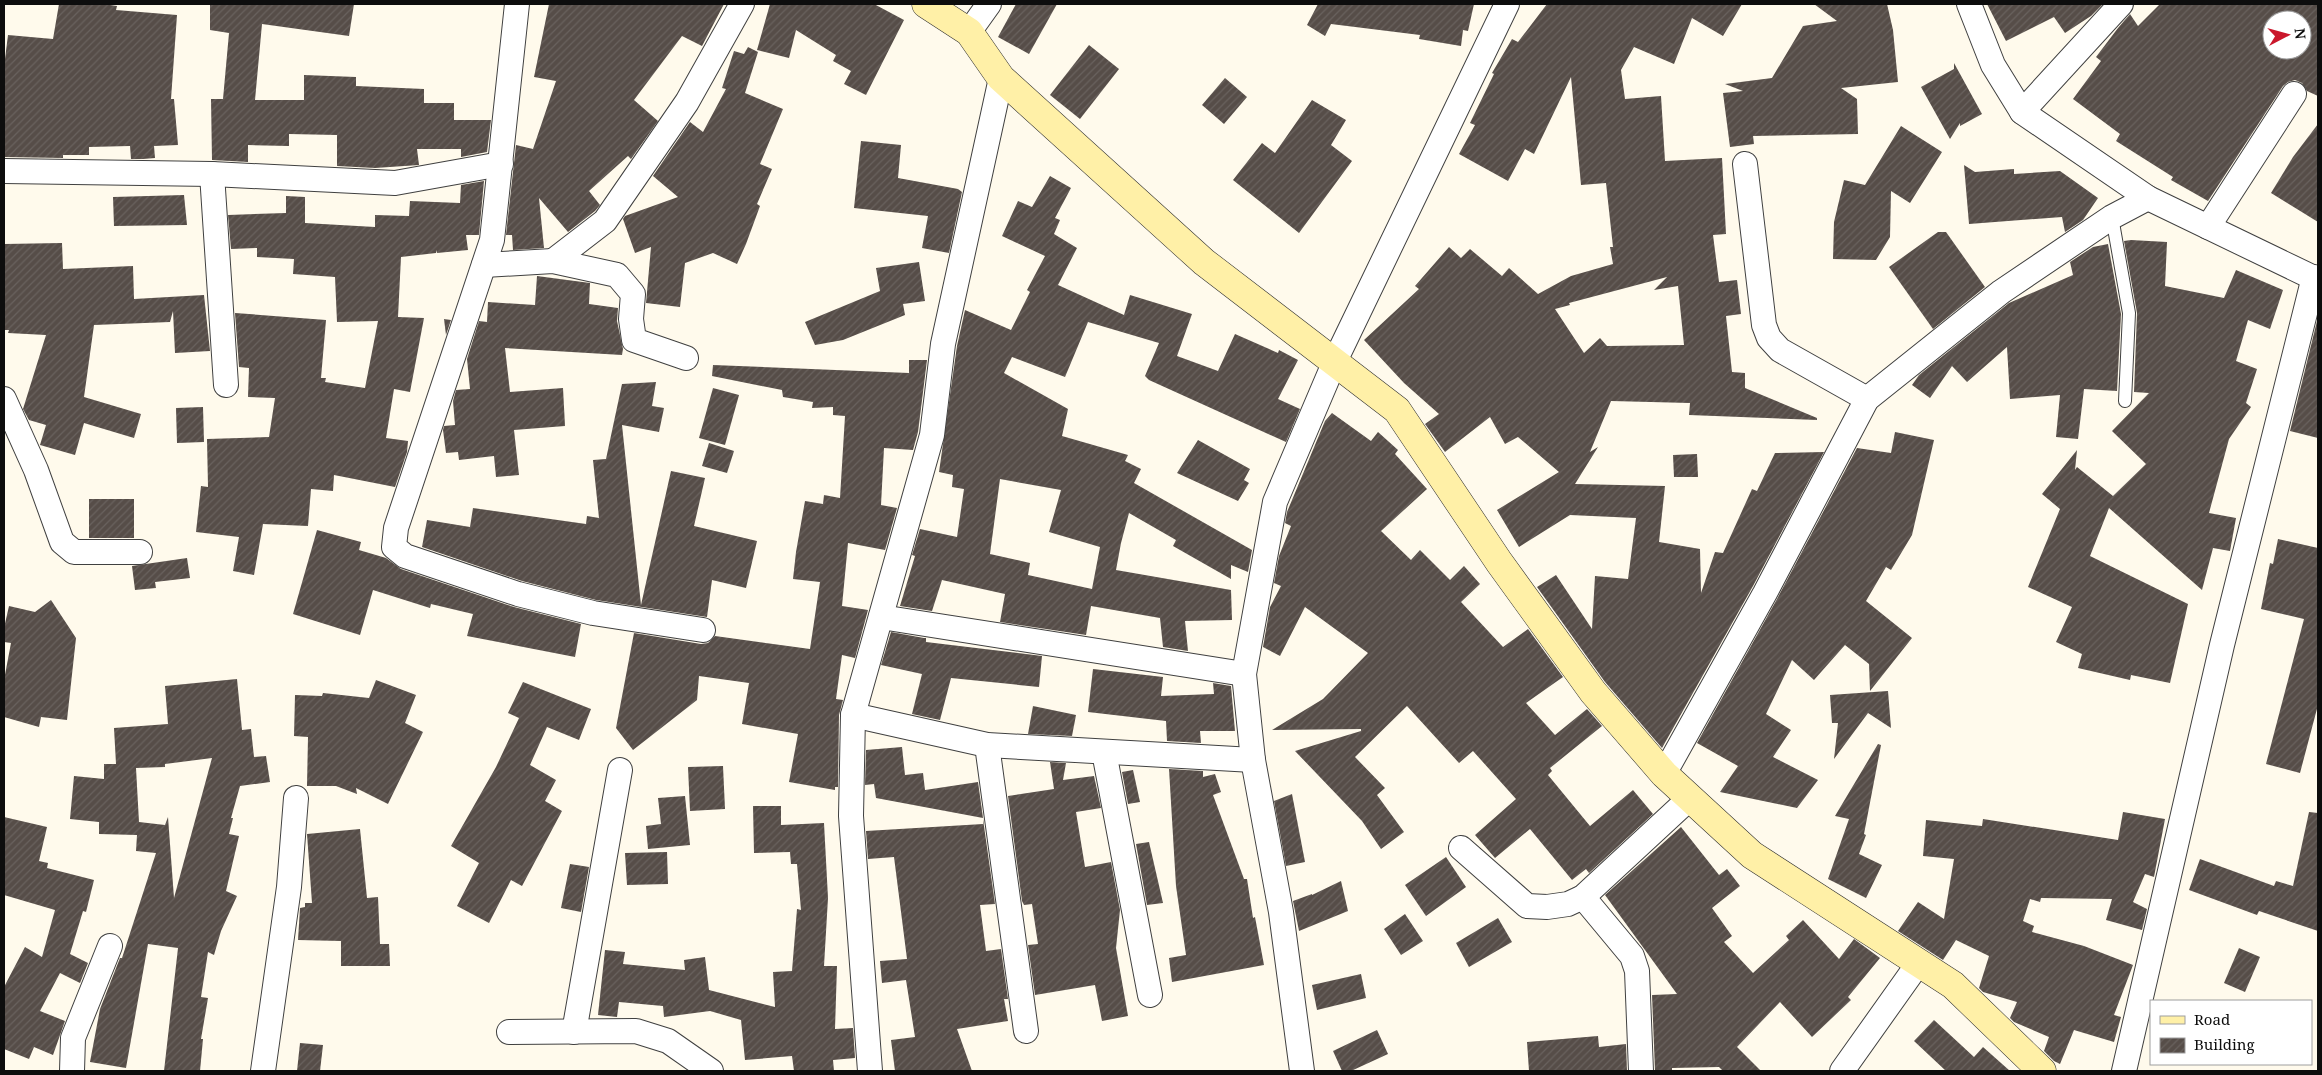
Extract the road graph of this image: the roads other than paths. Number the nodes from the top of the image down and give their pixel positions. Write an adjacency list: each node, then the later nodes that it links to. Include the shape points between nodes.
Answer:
1 (517, 4): 12 (street)
2 (742, 4): 19 (street, via 687,102 605,221)
3 (926, 4): 8 (street)
4 (989, 4): 8 (street)
5 (1506, 4): 23 (street)
6 (1970, 4): 11 (street, via 1993,65)
7 (2121, 4): 11 (street)
8 (969, 32): 9 (street)
9 (1001, 78): 23 (street, via 1204,262); 29 (street, via 943,344 932,436)
10 (2294, 94): 18 (street)
11 (2022, 112): 16 (street)
12 (500, 164): 15 (street, via 395,184); 20 (street, via 492,240)
13 (1745, 164): 26 (street, via 1764,325 1769,338 1780,350)
14 (4, 171): 15 (street)
15 (212, 174): 24 (street)
16 (2148, 198): 17 (street); 18 (street)
17 (2112, 217): 26 (street, via 2001,292); 27 (lane, via 2129,313)
18 (2208, 227): 21 (street)
19 (553, 261): 20 (street); 22 (street, via 617,275 633,294 634,340)
20 (484, 265): 30 (street, via 396,528 394,547 405,556 518,594 593,613)
21 (2316, 278): 56 (street, via 2222,645)
22 (686, 358)
23 (1335, 361): 31 (street, via 1275,502); 37 (street, via 1396,410 1499,562 1593,692)
24 (226, 385)
25 (4, 399): 28 (street, via 36,470 62,542 74,552)
26 (1868, 399): 37 (street)
27 (2125, 401)
28 (140, 552)
29 (881, 617): 31 (street); 32 (street)
30 (703, 630)
31 (1244, 674): 35 (street)
32 (853, 715): 33 (street); 51 (street, via 851,816)
33 (988, 745): 34 (street); 45 (street)
34 (1104, 752): 35 (street); 44 (street)
35 (1253, 760): 52 (street, via 1281,912)
36 (620, 770): 47 (street)
37 (1664, 774): 39 (street)
38 (296, 798): 49 (street, via 289,887)
39 (1690, 798): 41 (street); 43 (street, via 1752,855)
40 (1461, 848): 41 (street, via 1527,906 1568,904)
41 (1583, 897): 53 (street, via 1632,956 1637,971)
42 (110, 946): 48 (street, via 73,1038)
43 (1918, 964): 54 (street); 55 (street, via 1953,984)
44 (1150, 995)
45 (1026, 1031)
46 (510, 1032): 47 (street)
47 (574, 1032): 50 (street, via 636,1032 668,1041)
48 (72, 1071)
49 (263, 1071)
50 (712, 1071)
51 (870, 1071)
52 (1302, 1071)
53 (1641, 1071)
54 (1842, 1071)
55 (2042, 1071)
56 (2124, 1071)

